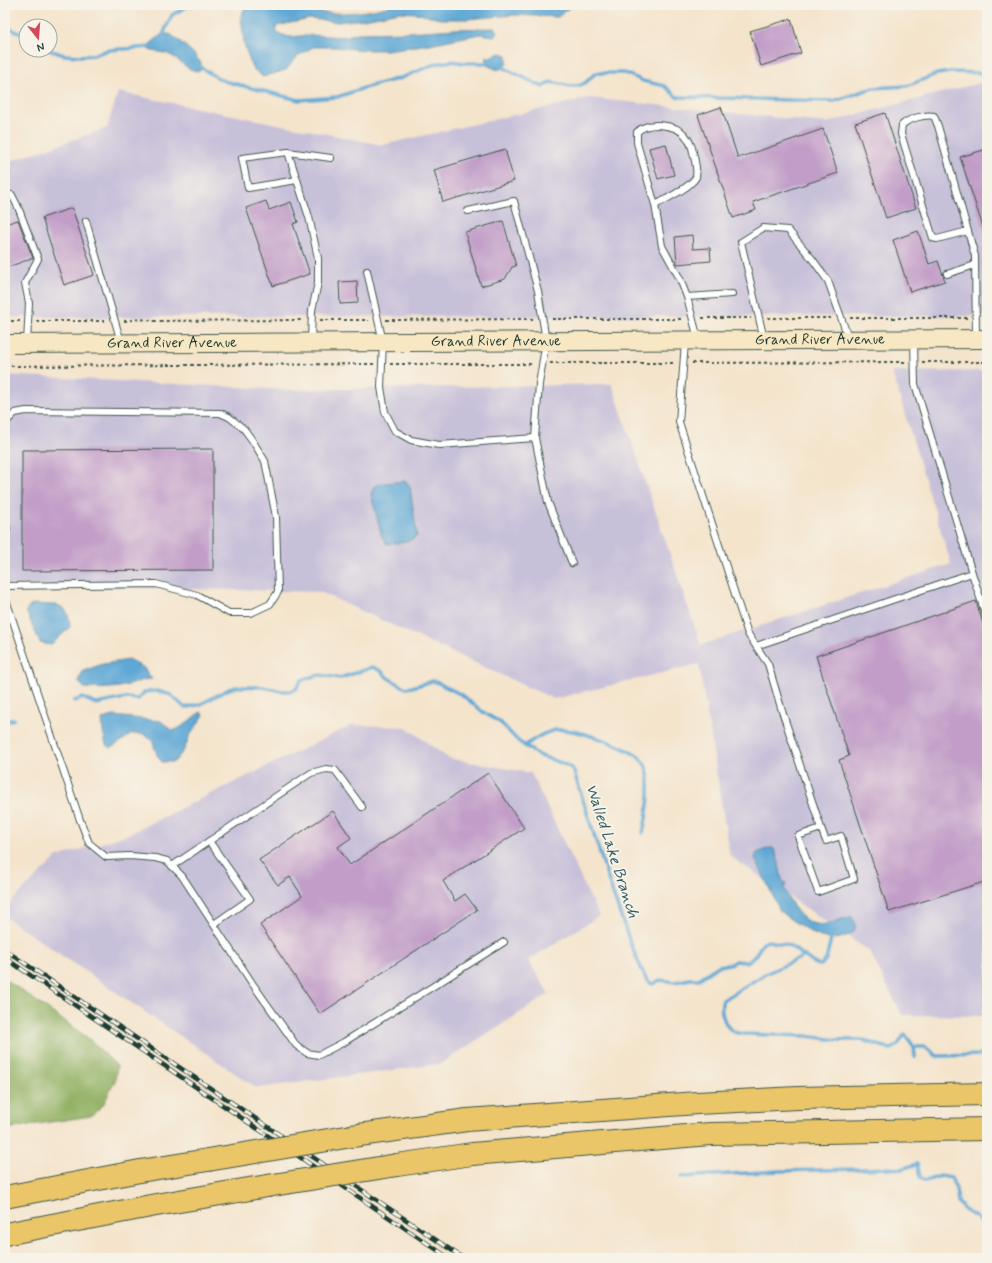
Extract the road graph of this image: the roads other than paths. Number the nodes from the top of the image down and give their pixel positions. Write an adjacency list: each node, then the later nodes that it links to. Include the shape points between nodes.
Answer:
1 (288, 152): 2 (lane); 3 (lane); 3 (lane, via 242,158 248,188)
2 (331, 158)
3 (297, 180): 21 (lane, via 318,258 318,283 312,310)
4 (5, 197): 23 (lane, via 12,195 38,259 25,283 28,303)
5 (655, 205): 5 (lane, via 636,137 640,129 659,125 678,129 685,135 692,146 696,176 690,184); 13 (lane, via 662,246)
6 (468, 211): 18 (lane, via 514,201 538,291)
7 (86, 221): 24 (lane)
8 (968, 231): 8 (lane, via 934,116 905,122 901,134 933,238 937,240); 9 (lane)
9 (975, 265): 11 (lane); 15 (lane, via 976,317)
10 (367, 271): 20 (lane)
11 (947, 274)
12 (732, 294): 13 (lane)
13 (687, 297): 19 (lane, via 693,318)
14 (914, 339): 15 (main road, Grand River Avenue); 17 (main road, Grand River Avenue); 30 (lane, via 914,384)
15 (981, 339)
16 (764, 340): 17 (main road, Grand River Avenue); 17 (lane, via 741,242 763,228 788,230 802,245 828,281); 19 (main road, Grand River Avenue)
17 (848, 340)
18 (546, 341): 19 (main road, Grand River Avenue); 20 (main road, Grand River Avenue); 26 (lane, via 538,384)
19 (692, 341): 34 (lane, via 684,363 679,422 748,634)
20 (384, 342): 21 (main road, Grand River Avenue); 26 (lane, via 381,387 385,412 395,431 411,440 439,445)
21 (311, 343): 24 (main road, Grand River Avenue)
22 (5, 344): 23 (main road, Grand River Avenue)
23 (27, 344): 24 (main road, Grand River Avenue)
24 (122, 344)
25 (5, 423): 31 (lane, via 15,413 26,411 220,414 229,418 244,429 265,461 276,517 278,592 270,604 251,613 229,613 197,595 156,584)
26 (535, 438): 29 (lane, via 548,502)
27 (5, 521): 28 (lane)
28 (7, 528)
29 (572, 563)
30 (972, 573): 33 (lane); 34 (lane)
31 (5, 586)
32 (5, 597): 38 (lane, via 89,843 106,857 155,858 167,861)
33 (987, 619)
34 (756, 646): 36 (lane, via 768,664)
35 (362, 807): 37 (lane, via 335,770 326,769 311,774)
36 (821, 828): 36 (lane, via 798,836 818,892 854,879 841,836 826,841)
37 (209, 841): 38 (lane); 39 (lane, via 250,899)
38 (172, 866): 39 (lane, via 182,876)
39 (214, 924): 40 (lane, via 296,1046 307,1053 319,1055)
40 (504, 942)
41 (987, 1094): 43 (highway, bridge, via 689,1103 467,1120 140,1171)
42 (987, 1129): 44 (highway, bridge, via 710,1134 472,1154 156,1205)
43 (5, 1197)
44 (5, 1234)

